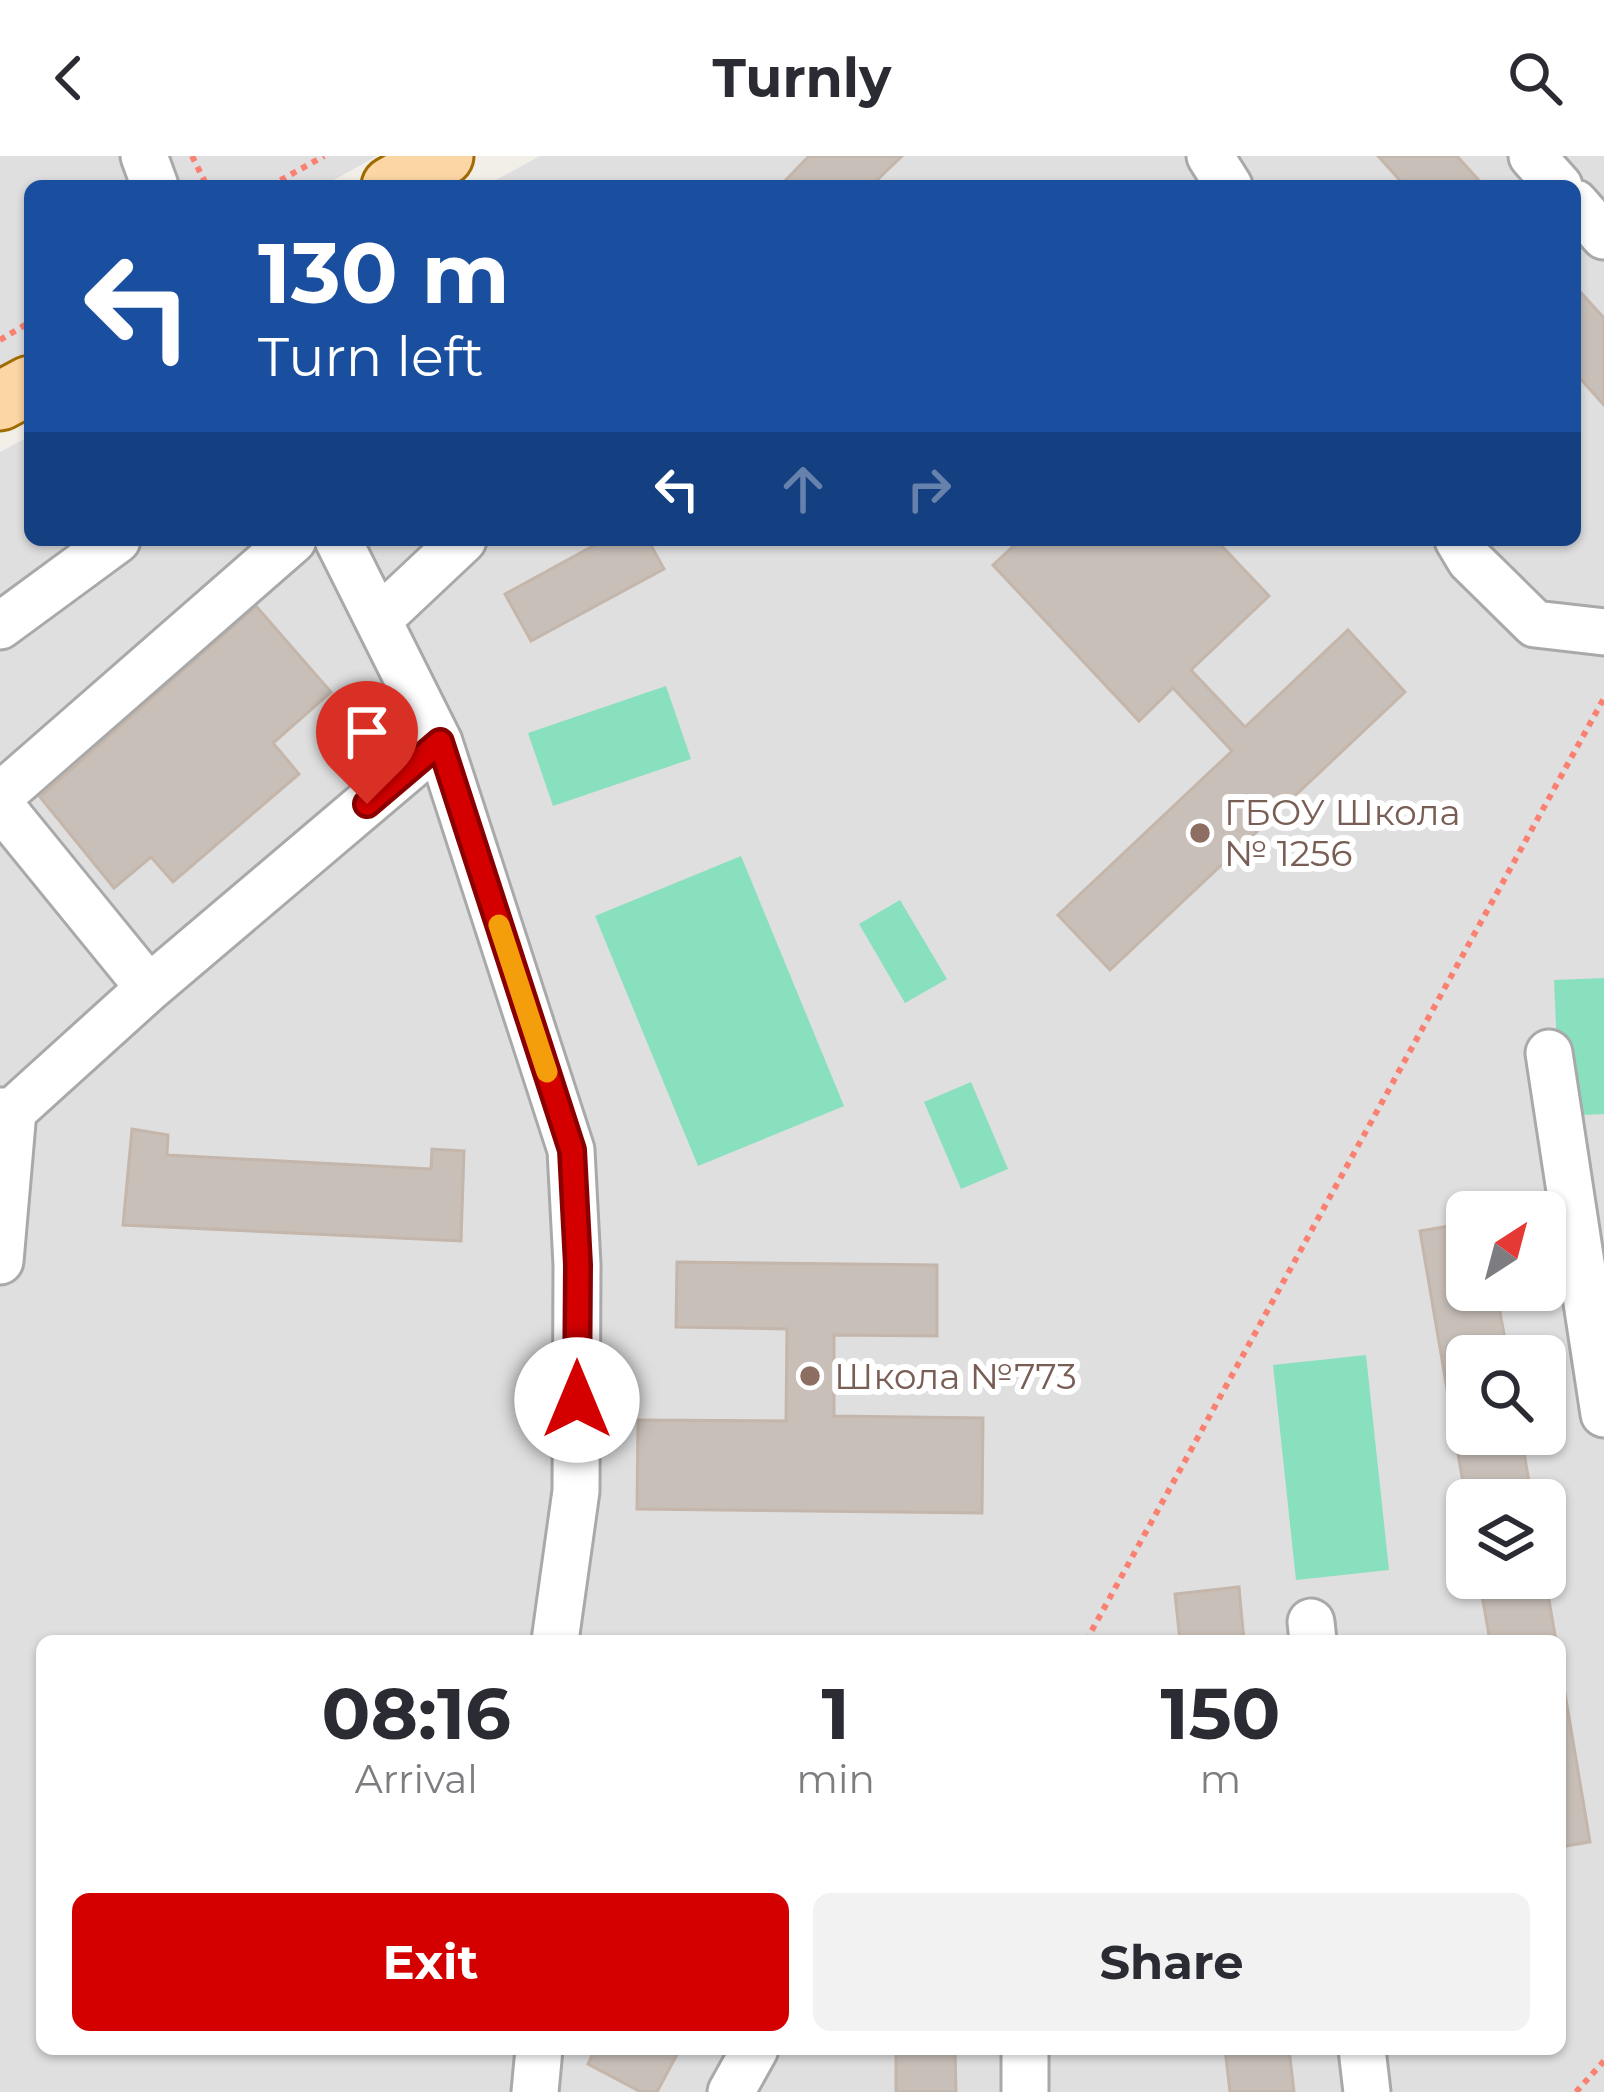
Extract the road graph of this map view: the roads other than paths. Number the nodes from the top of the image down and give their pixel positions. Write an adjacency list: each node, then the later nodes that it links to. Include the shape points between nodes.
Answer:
1 (444, 156): 3 (main road)
2 (1532, 156): 4 (street)
3 (402, 180)
4 (1554, 180)
5 (1581, 210): 6 (street)
6 (1604, 236)
7 (109, 546): 13 (street)
8 (285, 546): 16 (street)
9 (341, 546): 12 (street)
10 (458, 546): 12 (street)
11 (1462, 546): 14 (street, via 1535,624)
12 (378, 620): 15 (street)
13 (0, 626)
14 (1604, 632)
15 (440, 742): 18 (street); 23 (street, via 572,1150 576,1491)
16 (0, 796)
17 (0, 805): 18 (street)
18 (149, 988): 20 (street)
19 (1549, 1053): 22 (street)
20 (7, 1111): 21 (street)
21 (0, 1261)
22 (1604, 1414)
23 (556, 1635)
24 (538, 2055): 28 (street)
25 (752, 2055): 29 (street)
26 (1025, 2055): 30 (street)
27 (1362, 2055): 31 (street)
28 (535, 2092)
29 (731, 2092)
30 (1025, 2092)
31 (1367, 2092)

